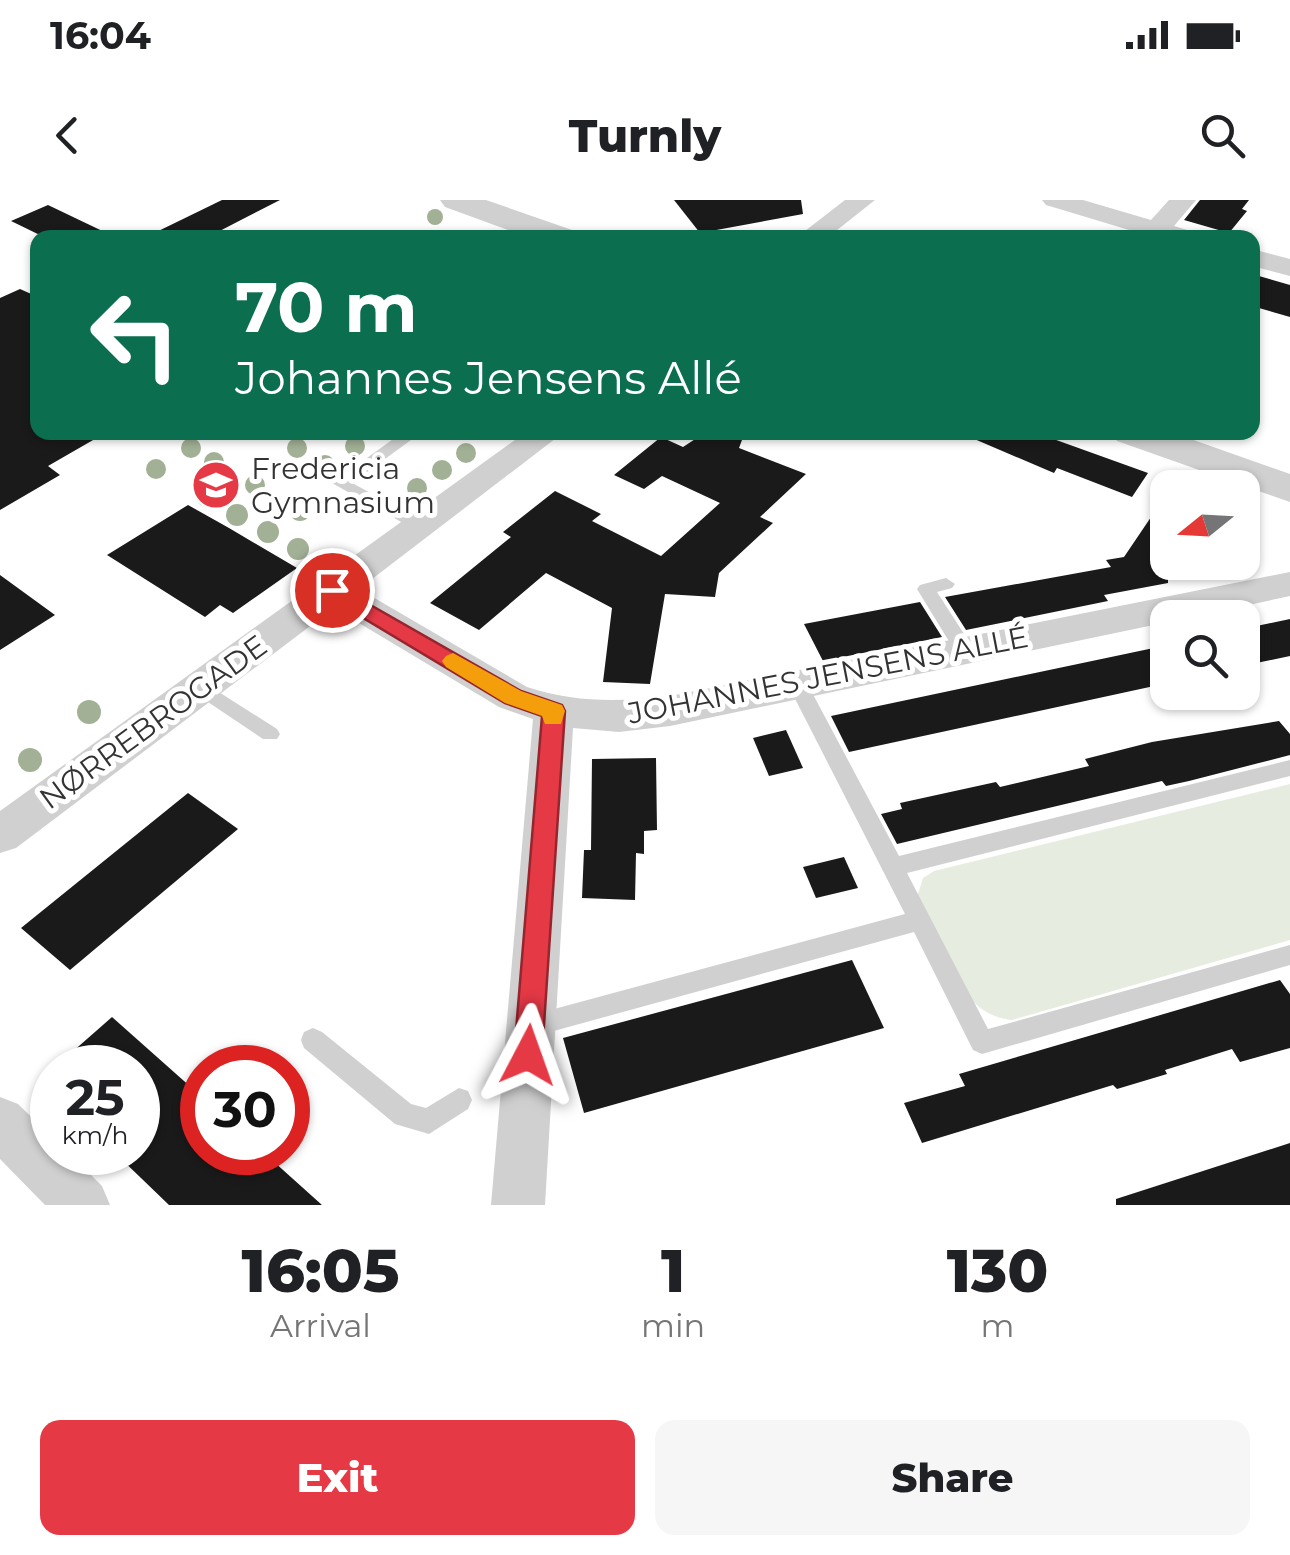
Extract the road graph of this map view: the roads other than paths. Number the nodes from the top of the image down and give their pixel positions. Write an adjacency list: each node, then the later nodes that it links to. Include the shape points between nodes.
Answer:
1 (456, 200): 5 (street)
2 (862, 200): 6 (street)
3 (1056, 200): 7 (street)
4 (1183, 200): 8 (street)
5 (540, 230)
6 (820, 230)
7 (1144, 230)
8 (1156, 230)
9 (1260, 259): 10 (street)
10 (1290, 268)
11 (402, 440): 15 (lane, via 340,483)
12 (537, 440): 15 (street, NØRREBROGADE)
13 (1153, 440): 14 (street)
14 (1290, 489)
15 (419, 526): 18 (street, NØRREBROGADE)
16 (946, 584): 19 (lane, via 926,589)
17 (1290, 584): 19 (street, JOHANNES JENSENS ALLÉ)
18 (332, 590): 21 (street, NØRREBROGADE); 22 (street, JOHANNES JENSENS ALLÉ, via 513,697)
19 (964, 651): 20 (street, JOHANNES JENSENS ALLÉ)
20 (798, 685): 22 (street, JOHANNES JENSENS ALLÉ, via 670,711); 26 (lane)
21 (200, 687): 23 (lane); 25 (street, NØRREBROGADE)
22 (554, 711): 29 (street)
23 (270, 734)
24 (1290, 768): 26 (lane)
25 (0, 834)
26 (893, 867): 27 (lane)
27 (920, 920): 28 (lane, via 982,1042); 29 (lane)
28 (1290, 956)
29 (530, 1026): 34 (street)
30 (313, 1040): 31 (lane, via 404,1115 429,1121)
31 (459, 1100)
32 (0, 1122): 33 (street)
33 (83, 1205)
34 (518, 1205)

